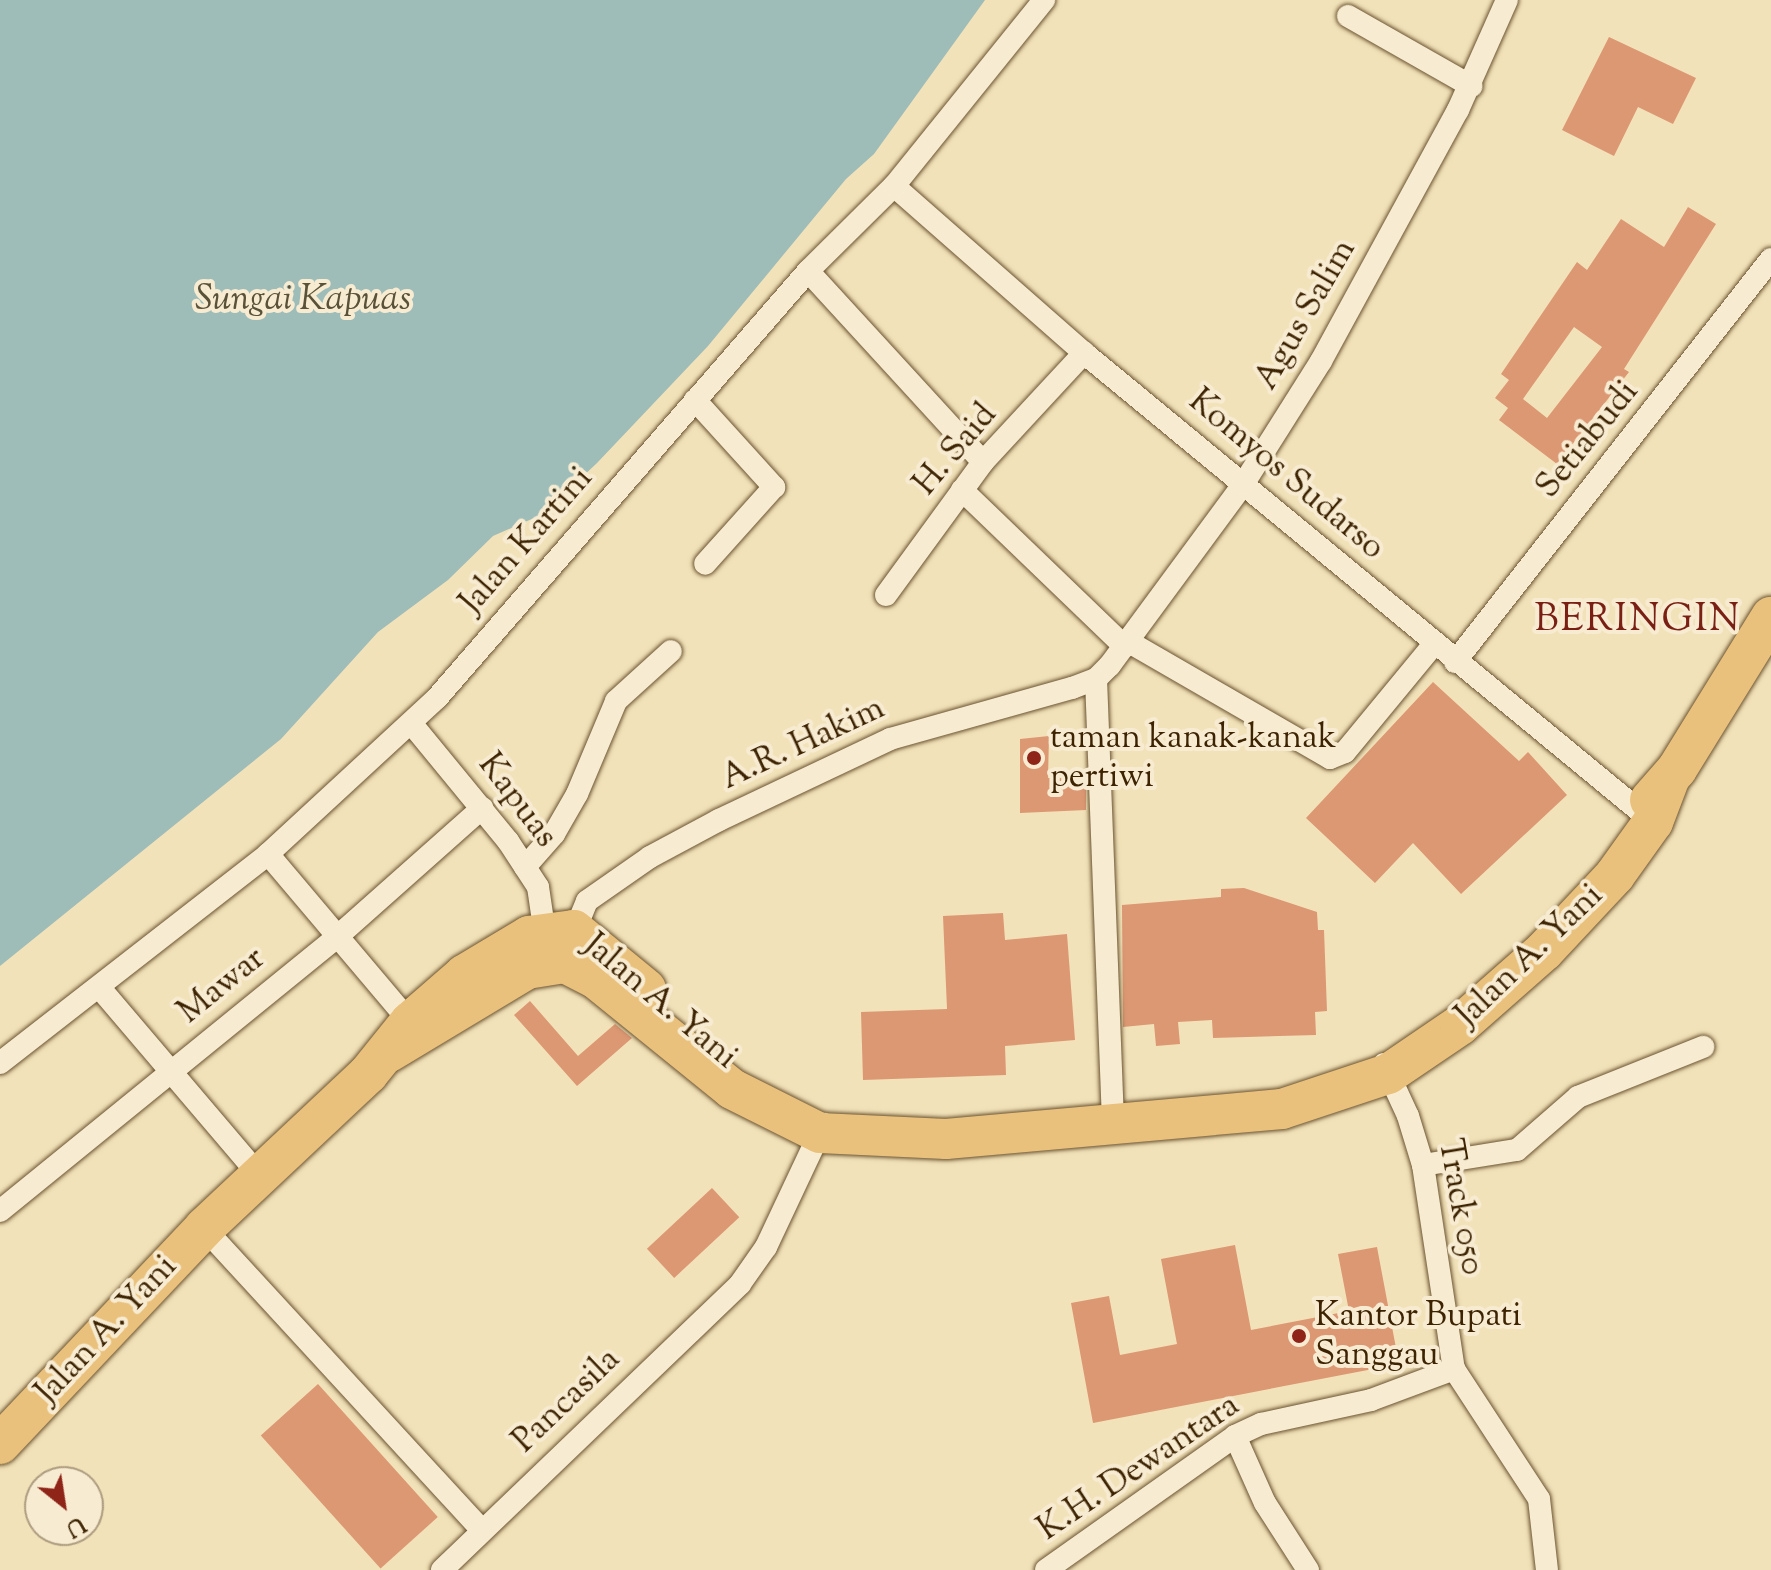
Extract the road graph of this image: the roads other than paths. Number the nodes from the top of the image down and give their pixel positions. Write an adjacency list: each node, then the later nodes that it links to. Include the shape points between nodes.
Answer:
1 (1044, 0): 5 (street, Jalan Kartini)
2 (1507, 0): 4 (street, Agus Salim)
3 (1348, 16): 4 (street)
4 (1471, 86): 11 (street, Agus Salim, via 1321,361)
5 (894, 186): 7 (street, Jalan Kartini); 8 (street, Komyos Sudarso)
6 (1771, 259): 19 (street, Setiabudi)
7 (808, 271): 9 (street, Jalan Kartini); 10 (street)
8 (1084, 353): 10 (street, H. Said); 11 (street, Komyos Sudarso)
9 (695, 400): 13 (street, via 774,487); 21 (street, Jalan Kartini)
10 (983, 462): 12 (street, H. Said)
11 (1244, 483): 16 (street, Agus Salim); 17 (street, Komyos Sudarso)
12 (962, 490): 14 (street, H. Said); 16 (street)
13 (705, 564)
14 (886, 595)
15 (1771, 617): 23 (highway, Jalan A. Yani)
16 (1127, 644): 17 (street, via 1330,758 1345,752); 20 (street, Agus Salim)
17 (1434, 644): 19 (street, Komyos Sudarso)
18 (671, 651): 25 (street, via 616,701 577,794 554,834)
19 (1455, 662): 23 (street, Komyos Sudarso)
20 (1096, 679): 27 (street, A.R. Hakim, via 932,723 853,754 650,857 587,901); 35 (street)
21 (411, 723): 22 (street, Kapuas); 24 (street, Jalan Kartini)
22 (482, 808): 25 (street, Kapuas); 26 (street, Mawar)
23 (1646, 817): 32 (highway, Jalan A. Yani, via 1501,963)
24 (268, 854): 26 (street); 28 (street, Jalan Kartini)
25 (525, 867): 27 (street, Kapuas)
26 (338, 936): 29 (street); 33 (street, Mawar)
27 (558, 947): 29 (highway, Jalan A. Yani, via 498,952); 34 (highway, Jalan A. Yani, via 595,943 736,1067)
28 (99, 987): 31 (street, Jalan Kartini); 33 (street)
29 (406, 1037): 37 (highway, Jalan A. Yani)
30 (1703, 1047): 36 (street, via 1578,1097 1517,1150)
31 (0, 1063)
32 (1385, 1067): 35 (highway, Jalan A. Yani, via 1349,1088 1282,1109); 36 (street, Track 050)
33 (168, 1074): 37 (street); 38 (street, Mawar)
34 (823, 1125): 35 (highway, Jalan A. Yani, via 865,1136 946,1139); 43 (street, Pancasila, via 766,1247 740,1284)
35 (1113, 1125)
36 (1423, 1165): 40 (street, Track 050)
37 (260, 1176): 39 (highway, Jalan A. Yani)
38 (0, 1211)
39 (204, 1228): 42 (highway, Jalan A. Yani); 43 (street)
40 (1454, 1369): 41 (street, K.H. Dewantara, via 1371,1400 1261,1424); 47 (street, Track 050, via 1539,1499)
41 (1235, 1436): 45 (street, K.H. Dewantara); 46 (street, via 1265,1503)
42 (0, 1444)
43 (482, 1530): 44 (street, Pancasila)
44 (442, 1570)
45 (1046, 1570)
46 (1308, 1570)
47 (1547, 1570)

